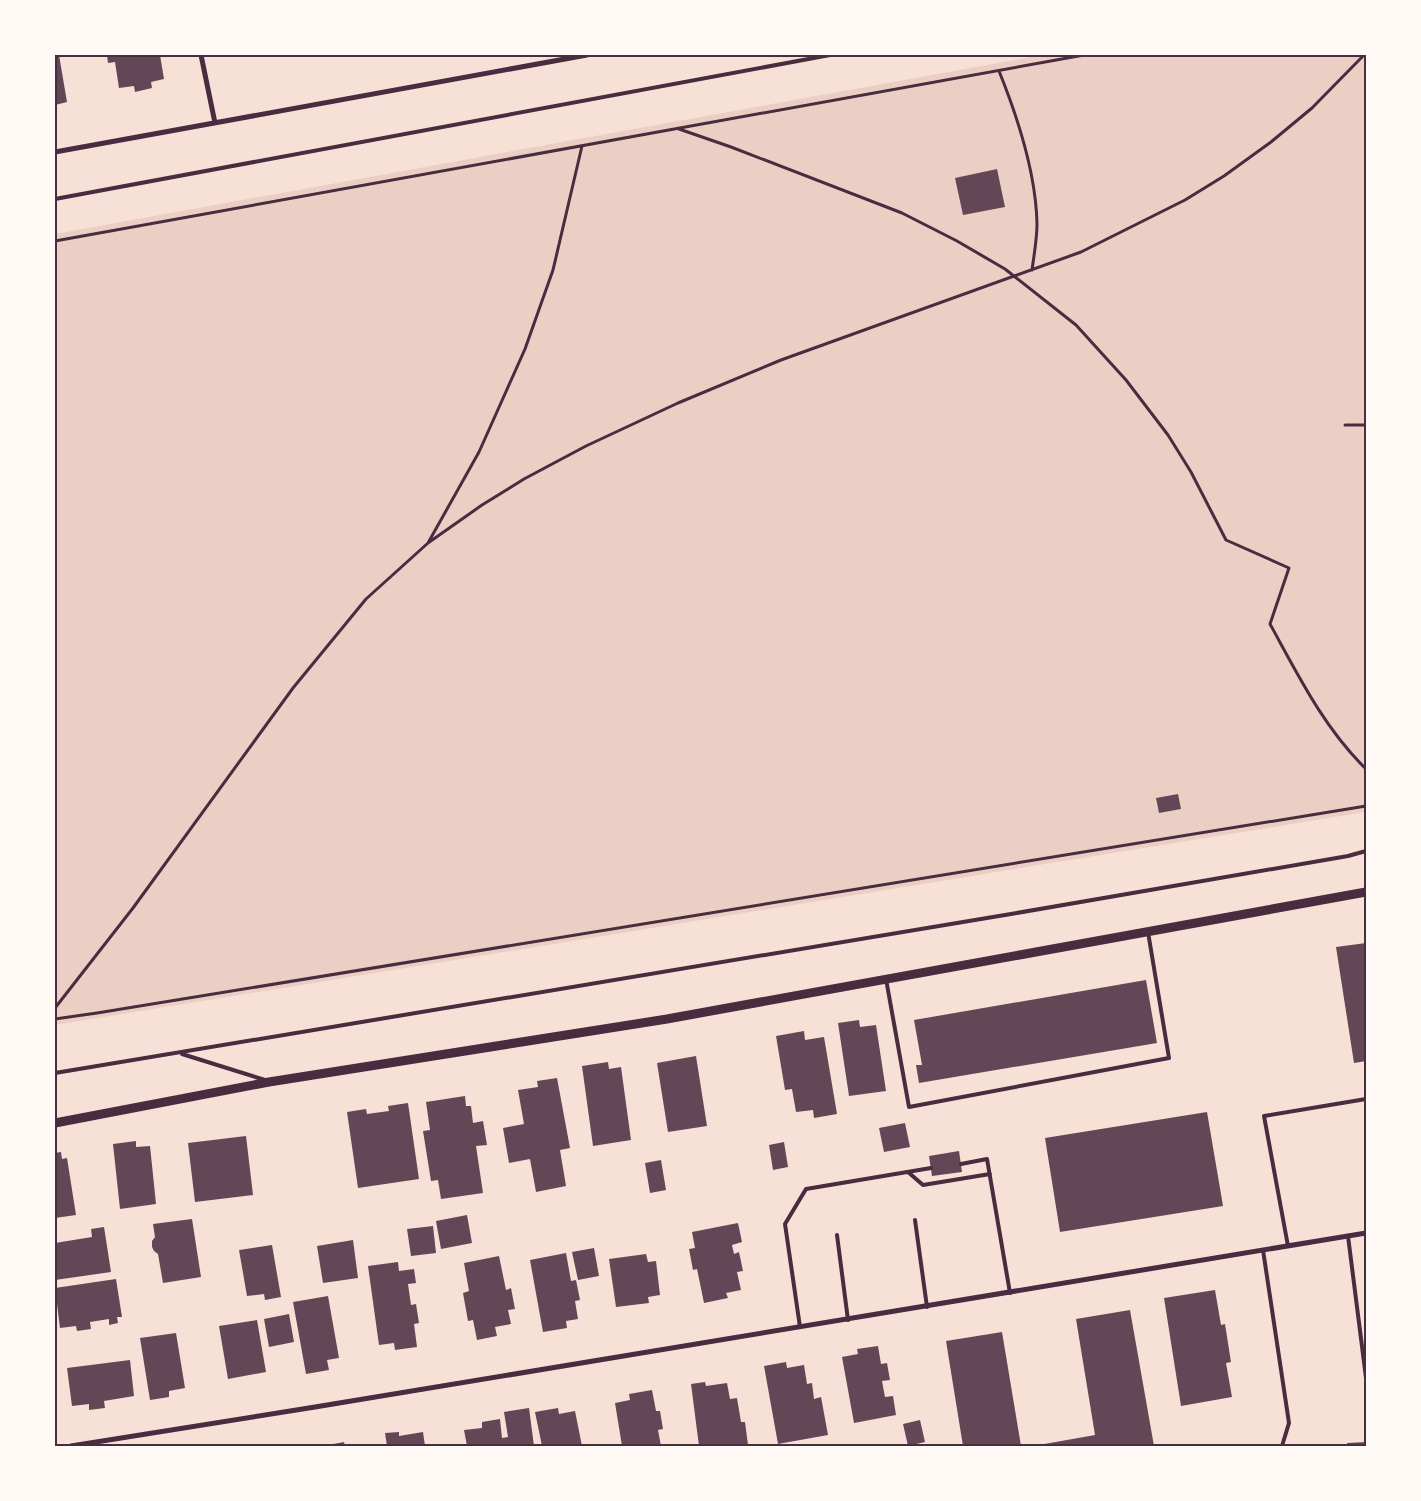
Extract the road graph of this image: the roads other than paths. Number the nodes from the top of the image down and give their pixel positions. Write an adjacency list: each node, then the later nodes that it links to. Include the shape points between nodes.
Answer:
1 (201, 55): 4 (street)
2 (588, 55): 4 (street)
3 (830, 55): 6 (lane)
4 (215, 123): 5 (street)
5 (55, 152)
6 (55, 199)
7 (1366, 851): 11 (lane, via 1030,911)
8 (1366, 892): 9 (street)
9 (1148, 931): 10 (street); 10 (lane, via 1169,1058 909,1107)
10 (886, 979): 13 (street, via 667,1019)
11 (179, 1053): 12 (lane); 13 (lane)
12 (55, 1073)
13 (269, 1082): 15 (street)
14 (1366, 1099): 24 (lane, via 1264,1116)
15 (55, 1123)
16 (961, 1164): 19 (lane, via 987,1159)
17 (930, 1168): 18 (lane)
18 (908, 1172): 19 (lane, via 924,1185); 29 (lane, via 806,1189 784,1224)
19 (990, 1174): 26 (lane)
20 (915, 1220): 27 (lane)
21 (1366, 1233): 23 (street)
22 (837, 1235): 28 (lane)
23 (1348, 1236): 24 (street); 30 (lane)
24 (1288, 1246): 25 (street)
25 (1264, 1250): 26 (street); 32 (lane, via 1290,1423)
26 (1010, 1293): 27 (street)
27 (927, 1307): 28 (street)
28 (848, 1320): 29 (street)
29 (800, 1328): 31 (street)
30 (1366, 1378)
31 (71, 1446)
32 (1282, 1446)

